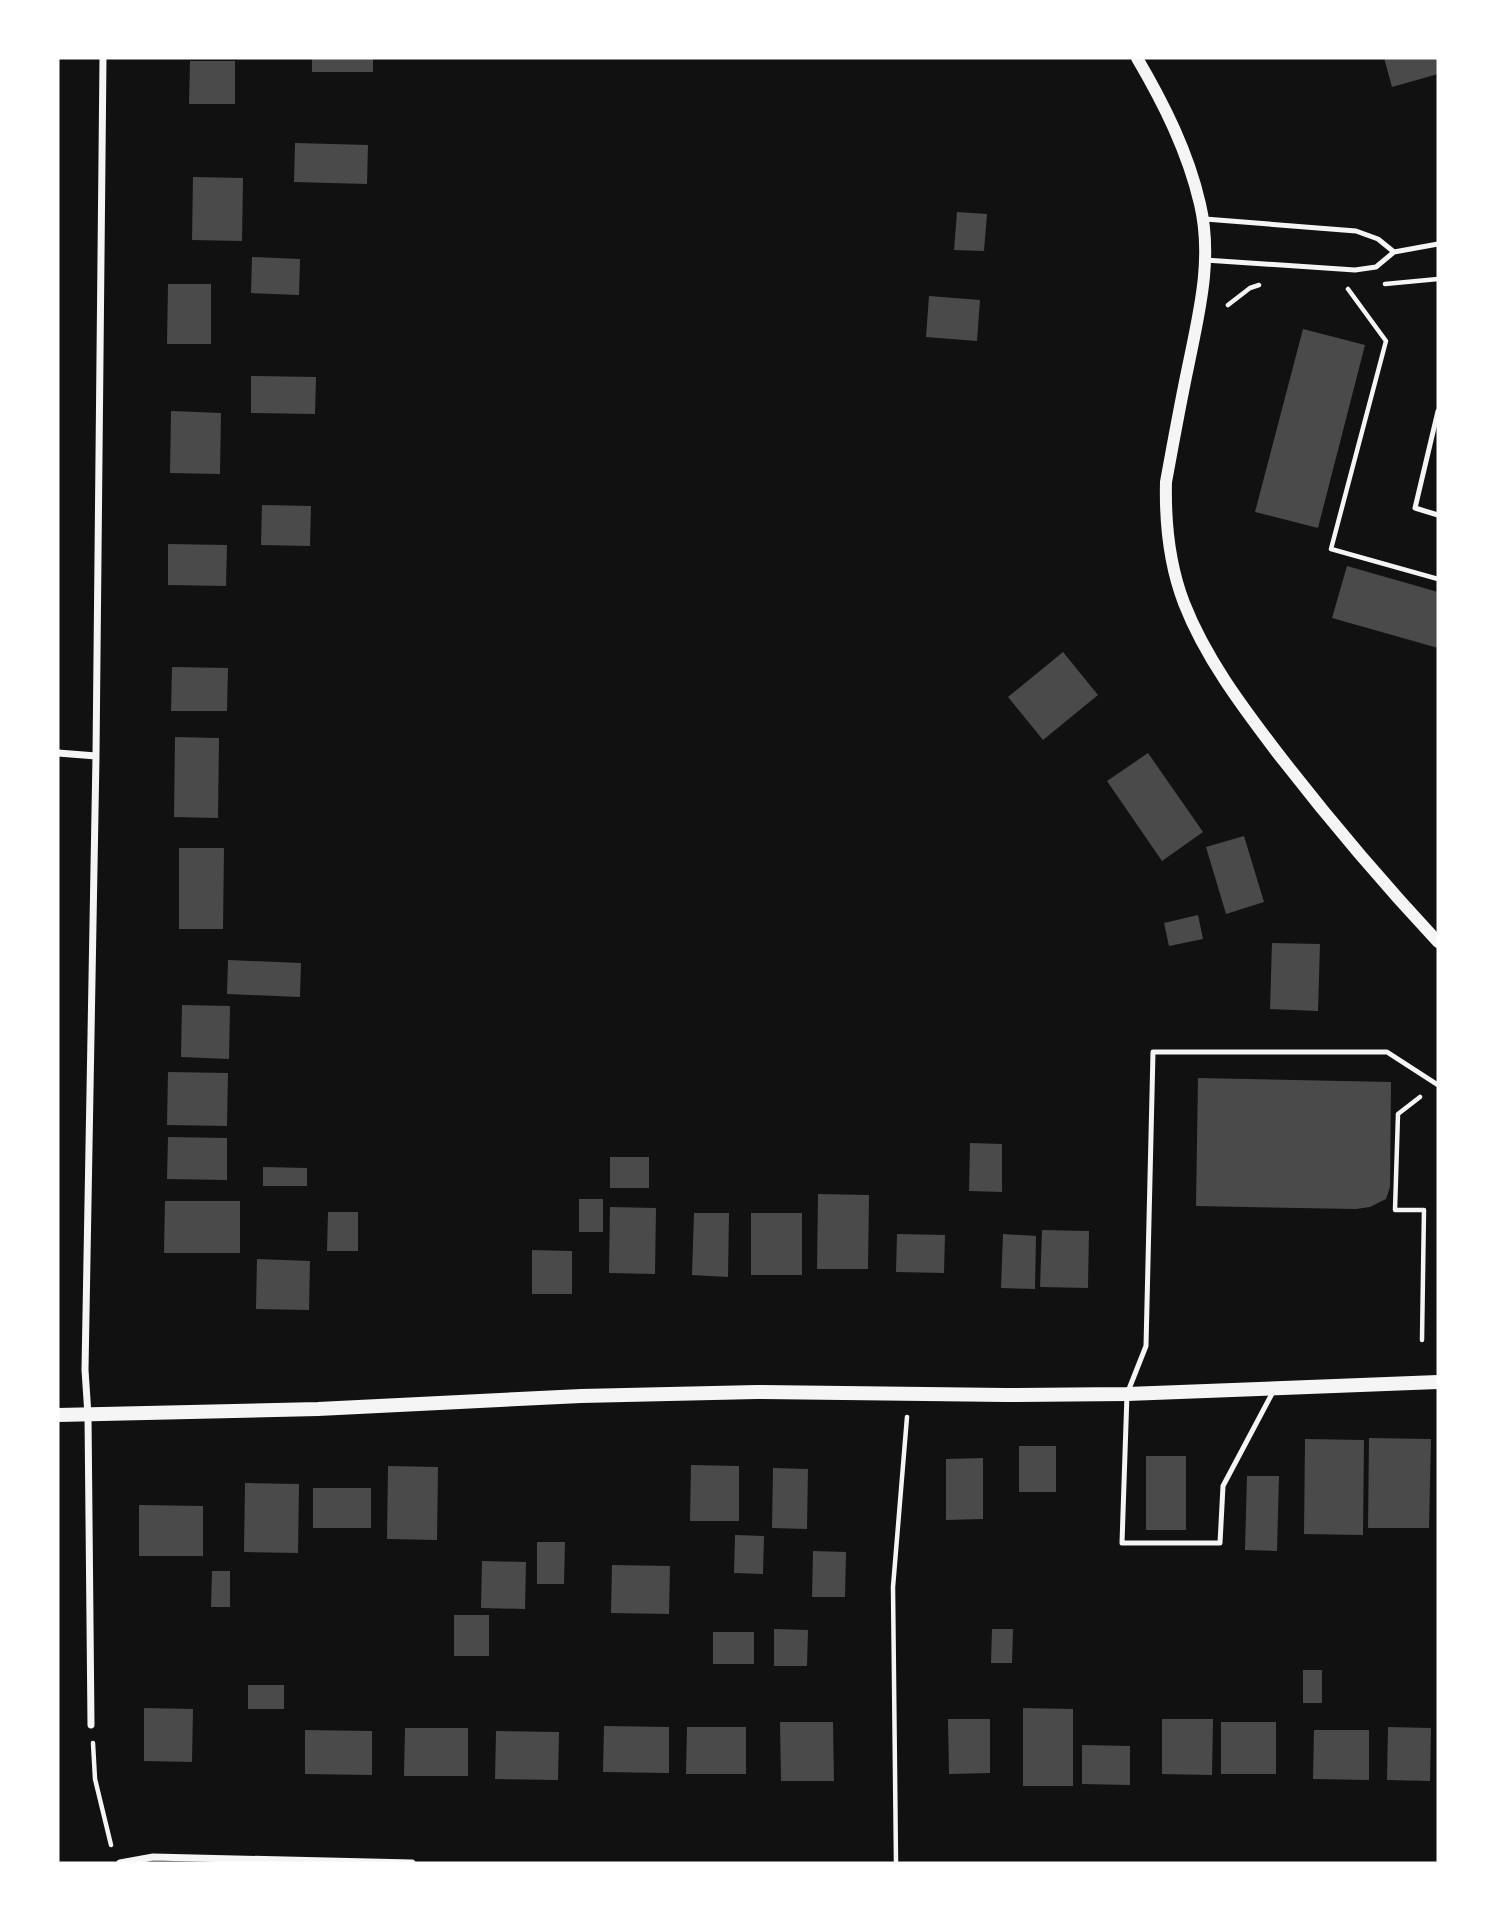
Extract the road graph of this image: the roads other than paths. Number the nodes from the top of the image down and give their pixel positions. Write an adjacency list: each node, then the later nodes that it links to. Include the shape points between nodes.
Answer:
1 (103, 58): 11 (street)
2 (1137, 58): 3 (street, via 1176,133)
3 (1202, 219): 5 (lane, via 1356,231 1378,239); 7 (street)
4 (1436, 245): 5 (lane); 6 (lane)
5 (1394, 253): 7 (lane, via 1376,267 1355,270)
6 (1438, 255)
7 (1205, 260): 12 (street, via 1205,285 1166,482 1171,557 1184,602 1205,649 1242,707 1352,846)
8 (1438, 411): 9 (lane, via 1415,508)
9 (1438, 515)
10 (58, 753): 11 (street)
11 (96, 756): 18 (street, via 85,1370)
12 (1438, 942)
13 (1438, 1085): 16 (lane, via 1387,1052 1153,1052 1146,1346)
14 (1438, 1382): 15 (main road)
15 (1275, 1389): 16 (main road); 16 (lane, via 1223,1486 1220,1543 1122,1543)
16 (1127, 1394): 18 (main road, via 757,1392)
17 (58, 1415): 18 (main road)
18 (88, 1415): 19 (street)
19 (91, 1725)
20 (120, 1863): 21 (street, via 153,1857)
21 (412, 1863)

